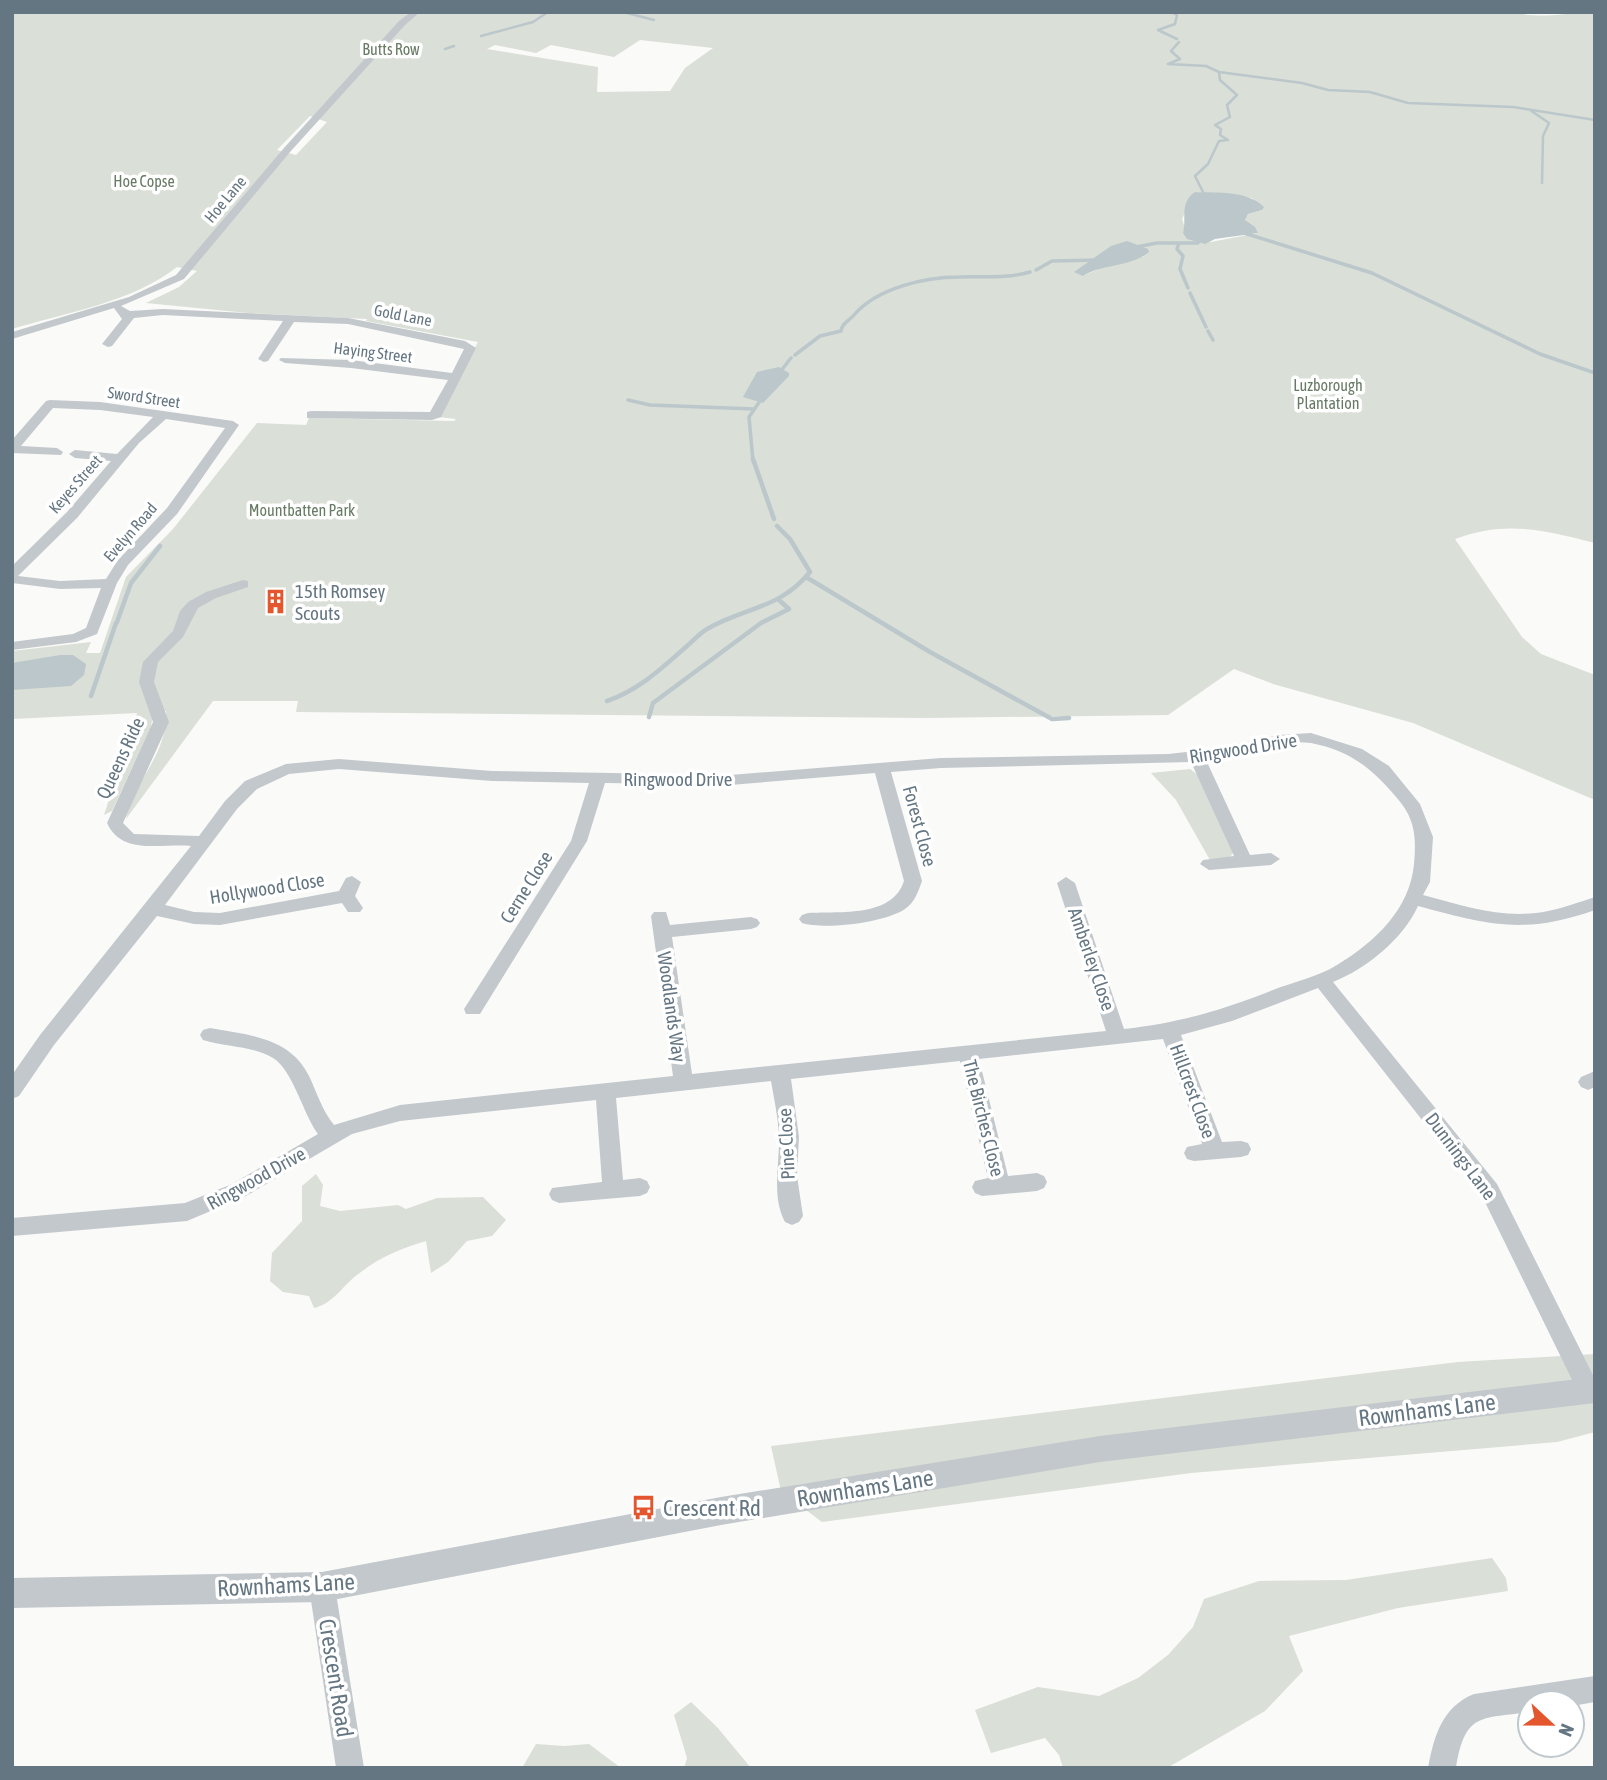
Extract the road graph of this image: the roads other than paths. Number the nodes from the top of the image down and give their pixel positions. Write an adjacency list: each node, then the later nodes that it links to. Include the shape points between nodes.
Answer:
1 (416, 12): 2 (street, Hoe Lane, via 295,140 188,269 159,288)
2 (114, 305): 3 (street); 5 (street, Hoe Lane)
3 (128, 316): 4 (street, Gold Lane, via 163,312); 6 (street)
4 (291, 318): 7 (street); 9 (street, Gold Lane, via 360,323 467,345 470,350)
5 (12, 336)
6 (108, 344)
7 (264, 359)
8 (285, 360): 9 (street, Haying Street)
9 (456, 377): 10 (street, Gold Lane, via 432,416)
10 (311, 415)
11 (162, 416): 12 (street, Sword Street); 13 (street, Sword Street, via 50,404); 16 (street, Keyes Street)
12 (233, 425): 18 (street, Evelyn Road, via 172,510)
13 (12, 448): 14 (street)
14 (57, 452)
15 (75, 454): 16 (street)
16 (121, 458): 17 (street, Keyes Street)
17 (17, 578): 18 (street, Evelyn Road, via 60,585); 20 (street, Keyes Street)
18 (110, 583): 21 (street, via 92,631 76,638)
19 (243, 584): 25 (street, Queens Ride, via 189,608 178,634 152,658 147,687 161,722 115,823 121,834 134,839)
20 (12, 595)
21 (12, 646)
22 (1197, 757): 23 (street, Ringwood Drive); 27 (street); 31 (street, Ringwood Drive, via 1311,738 1370,760 1405,794 1424,835 1423,872)
23 (882, 768): 24 (street, Ringwood Drive, via 730,780); 34 (street, Forest Close, via 913,881 909,897 893,909 831,910)
24 (598, 779): 25 (street, Ringwood Drive, via 451,774 339,764 299,766 251,785); 37 (street, Cerne Close, via 579,841)
25 (204, 842): 33 (street, Ringwood Drive)
26 (1271, 859): 27 (street)
27 (1244, 860): 28 (street)
28 (1209, 864)
29 (1066, 883): 40 (street, Amberley Close)
30 (351, 895): 33 (street, Hollywood Close, via 220,919)
31 (1414, 899): 32 (street, via 1523,922 1556,917); 36 (street, Ringwood Drive, via 1399,922 1354,964)
32 (1595, 902)
33 (153, 909): 45 (street, Ringwood Drive, via 47,1040)
34 (808, 919)
35 (751, 923): 43 (street, Woodlands Way, via 661,924)
36 (1321, 979): 38 (street, Ringwood Drive, via 1225,1016); 56 (street, Dunnings Lane, via 1490,1190)
37 (473, 1009)
38 (1170, 1031): 40 (street, Ringwood Drive); 48 (street, Hillcrest Close)
39 (210, 1035): 46 (street, via 282,1054 299,1076 315,1115)
40 (1117, 1035): 41 (street, Ringwood Drive)
41 (967, 1051): 42 (street, Ringwood Drive); 50 (street, The Birches Close, via 991,1186)
42 (780, 1072): 43 (street, Ringwood Drive); 54 (street, Pine Close, via 789,1137)
43 (682, 1081): 44 (street, Ringwood Drive)
44 (604, 1090): 46 (street, Ringwood Drive, via 400,1112); 52 (street)
45 (12, 1091)
46 (330, 1136): 55 (street, Ringwood Drive, via 239,1190 187,1212)
47 (1241, 1149): 48 (street, Hillcrest Close)
48 (1215, 1152): 49 (street, Hillcrest Close)
49 (1194, 1153)
50 (1037, 1182)
51 (640, 1187): 52 (street)
52 (613, 1189): 53 (street)
53 (559, 1194)
54 (792, 1216)
55 (12, 1227)
56 (1592, 1391): 57 (street, Rownhams Lane, via 1100,1449 721,1511)
57 (322, 1587): 58 (street, Rownhams Lane); 60 (street, Crescent Road)
58 (12, 1593)
59 (1595, 1689): 61 (street, via 1474,1707 1457,1717)
60 (350, 1768)
61 (1442, 1768)

